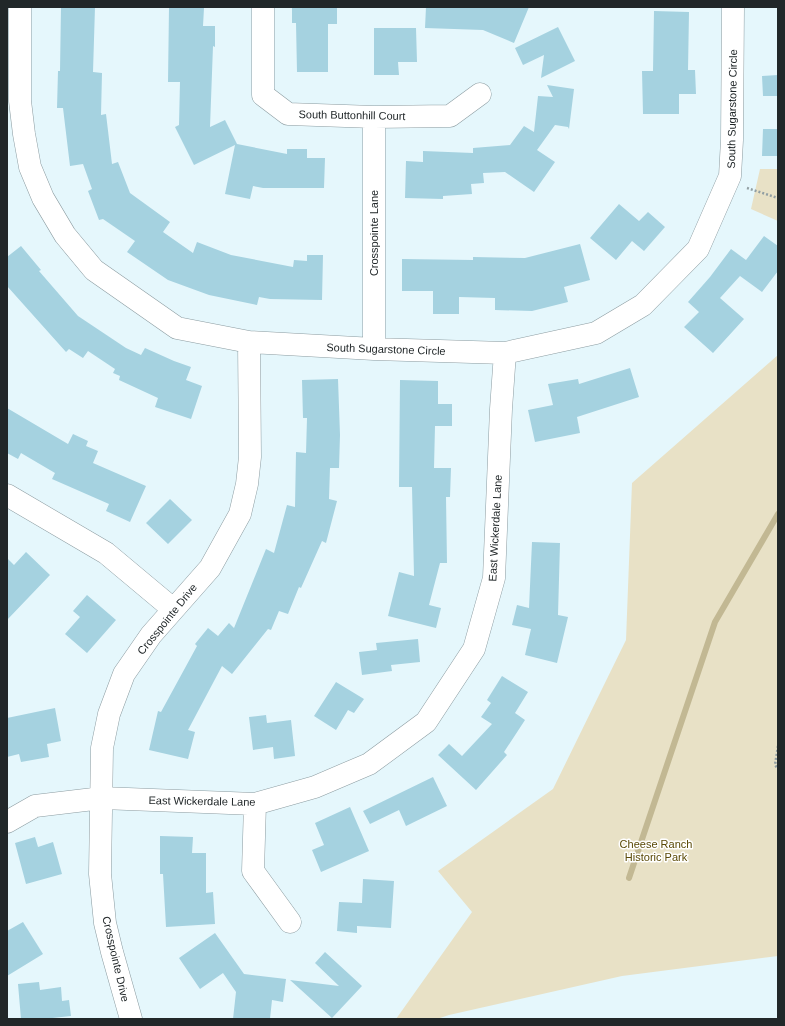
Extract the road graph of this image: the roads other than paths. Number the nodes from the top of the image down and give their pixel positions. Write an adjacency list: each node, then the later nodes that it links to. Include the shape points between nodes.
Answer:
1 (20, 7): 6 (street, South Sugarstone Circle, via 20,101 30,167 43,198 65,235 94,270 177,328)
2 (263, 7): 5 (street, South Buttonhill Court, via 263,95 288,114)
3 (733, 7): 8 (street, South Sugarstone Circle, via 730,176 698,249 643,305 596,333)
4 (480, 94): 5 (street, South Buttonhill Court, via 450,116)
5 (374, 118): 7 (street, Crosspointe Lane)
6 (249, 342): 7 (street, South Sugarstone Circle); 10 (street, Crosspointe Drive, via 250,457 240,514 210,568)
7 (374, 349): 8 (street, South Sugarstone Circle)
8 (505, 353): 12 (street, East Wickerdale Lane, via 494,578 474,649 426,722 369,764 315,787)
9 (7, 495): 10 (street, via 106,553)
10 (173, 609): 11 (street, Crosspointe Drive, via 124,674 109,714 102,748)
11 (102, 798): 12 (street, East Wickerdale Lane); 13 (street, East Wickerdale Lane, via 35,806); 15 (street, Crosspointe Drive, via 100,874 105,923)
12 (255, 804): 14 (street, via 253,871)
13 (7, 822)
14 (290, 922)
15 (131, 1019)

